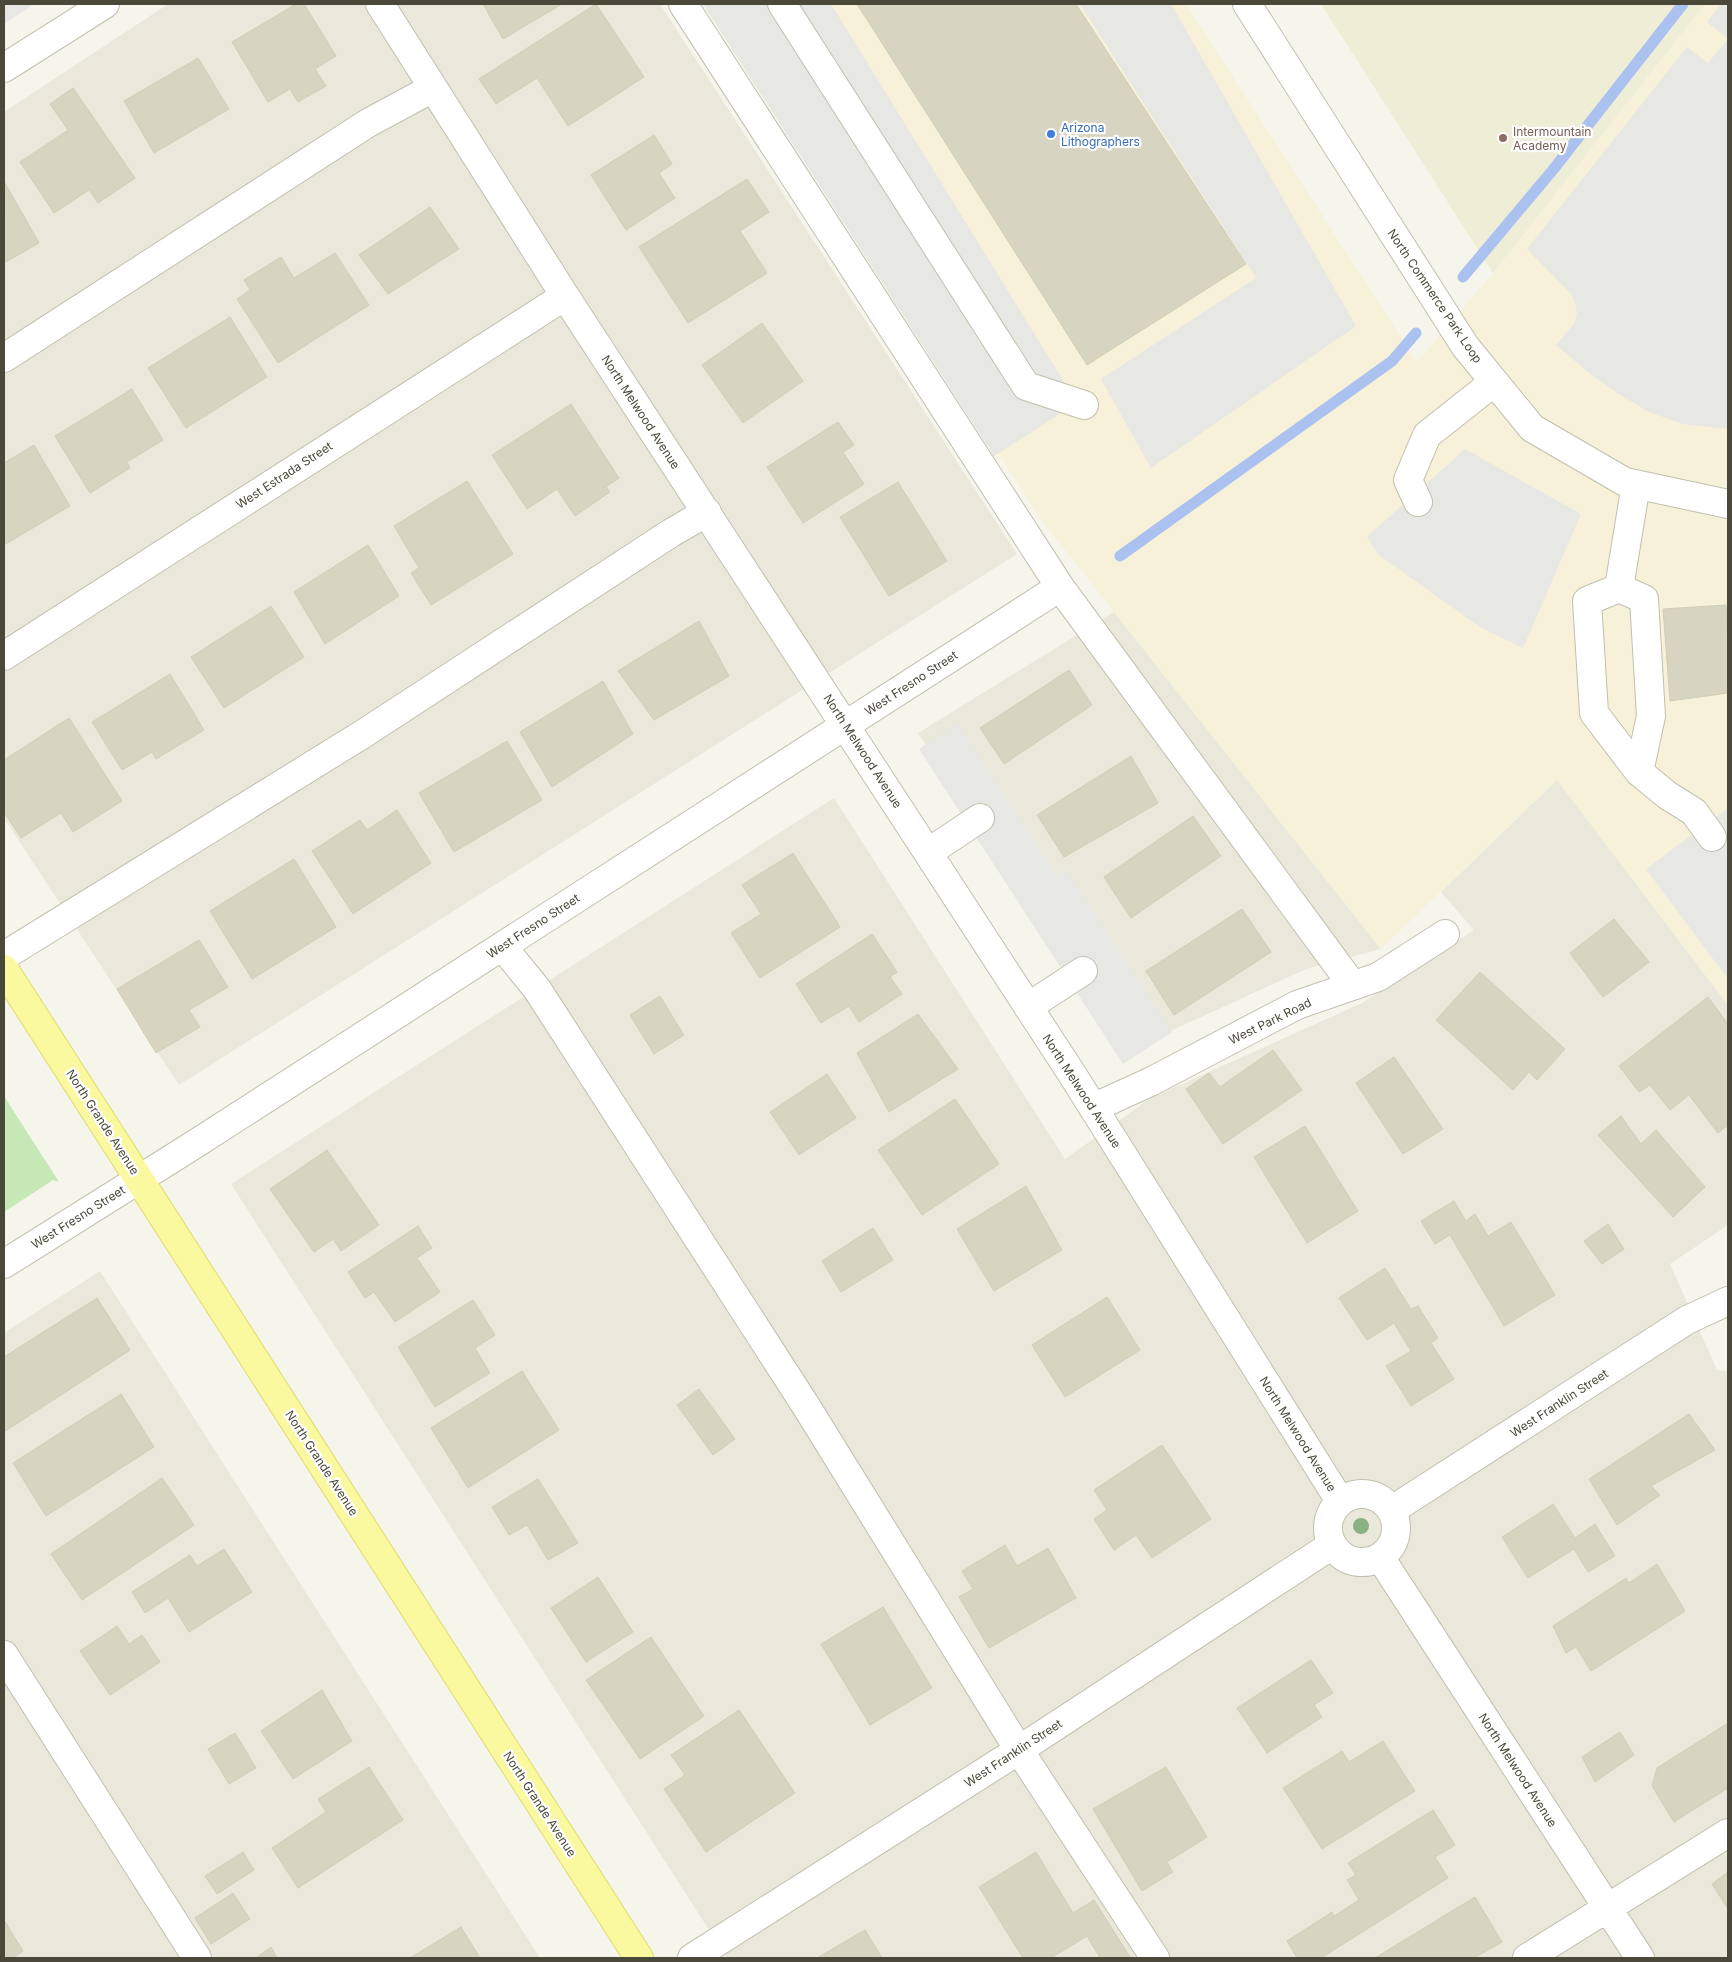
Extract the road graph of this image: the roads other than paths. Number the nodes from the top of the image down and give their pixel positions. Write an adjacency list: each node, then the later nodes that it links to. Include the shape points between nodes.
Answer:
1 (105, 4): 6 (street)
2 (380, 4): 7 (street, North Melwood Avenue)
3 (683, 4): 16 (street)
4 (782, 4): 11 (street, via 1026,386)
5 (1247, 4): 10 (street, North Commerce Park Loop, via 1465,346)
6 (4, 68)
7 (433, 88): 8 (street, North Melwood Avenue); 9 (street, via 368,123)
8 (565, 296): 15 (street, North Melwood Avenue); 18 (street, West Estrada Street)
9 (4, 358)
10 (1494, 382): 12 (street, North Commerce Park Loop, via 1532,428 1625,482); 13 (street, via 1427,435 1408,480)
11 (1084, 405)
12 (1636, 484): 14 (street, North Commerce Park Loop); 17 (street)
13 (1418, 502)
14 (1728, 504)
15 (707, 512): 19 (street, North Melwood Avenue); 26 (street, via 363,734)
16 (1060, 586): 19 (street, West Fresno Street); 29 (street)
17 (1619, 588): 20 (street, via 1644,599 1651,716); 20 (street, via 1587,601 1594,713)
18 (4, 656)
19 (846, 725): 23 (street, North Melwood Avenue); 25 (street, West Fresno Street)
20 (1639, 772): 22 (street, via 1694,812)
21 (980, 818): 23 (street)
22 (1712, 837)
23 (929, 852): 30 (street, North Melwood Avenue)
24 (1445, 934): 29 (street, West Park Road, via 1378,977)
25 (502, 946): 32 (street, West Fresno Street); 40 (street, via 542,998 806,1406)
26 (4, 956)
27 (4, 969): 32 (main road, North Grande Avenue)
28 (1083, 971): 30 (street)
29 (1354, 986): 31 (street, West Park Road, via 1297,1005)
30 (1028, 1007): 31 (street, North Melwood Avenue)
31 (1093, 1108): 35 (street, North Melwood Avenue)
32 (139, 1178): 33 (street, West Fresno Street); 44 (main road, North Grande Avenue)
33 (4, 1264)
34 (1728, 1300): 36 (street, West Franklin Street, via 1687,1320)
35 (1340, 1501): 36 (street, via 1351,1495 1369,1495); 37 (street, via 1333,1508 1327,1526)
36 (1392, 1510): 38 (street, via 1396,1520 1394,1541)
37 (1332, 1546): 38 (street, via 1337,1553 1353,1562); 40 (street, West Franklin Street)
38 (1380, 1558): 42 (street, North Melwood Avenue)
39 (4, 1656): 43 (street)
40 (1018, 1750): 45 (street, West Franklin Street); 46 (street)
41 (1728, 1832): 42 (street)
42 (1607, 1907): 47 (street); 48 (street, North Melwood Avenue)
43 (198, 1958)
44 (639, 1958)
45 (692, 1958)
46 (1155, 1958)
47 (1528, 1958)
48 (1640, 1958)

